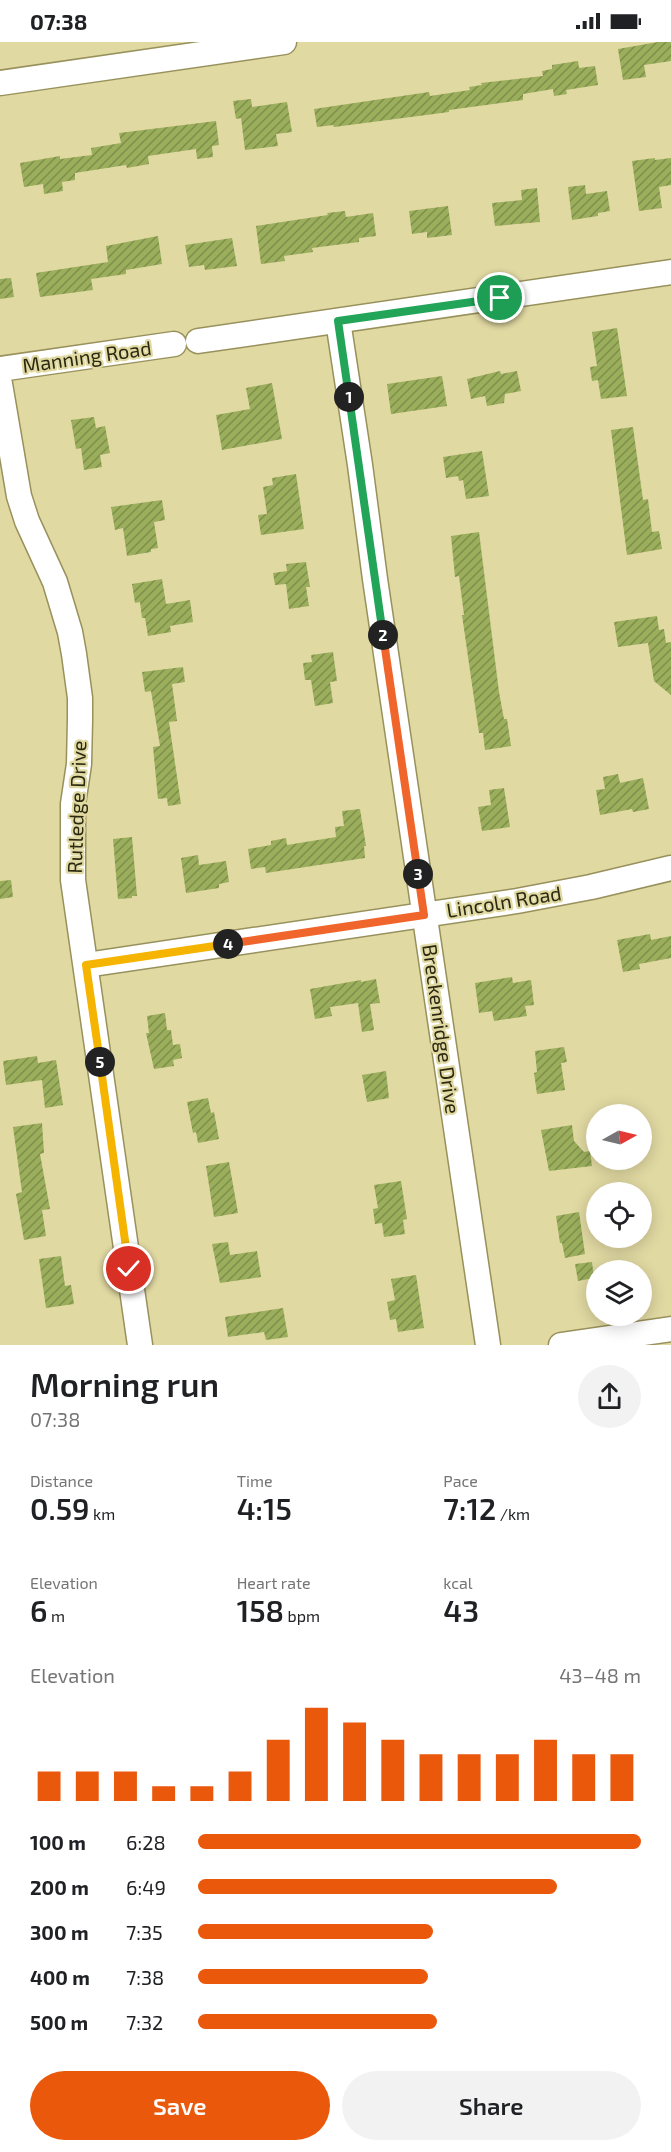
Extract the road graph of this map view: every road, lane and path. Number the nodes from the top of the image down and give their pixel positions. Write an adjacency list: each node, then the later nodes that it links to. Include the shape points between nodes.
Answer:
1 (284, 42): 2 (street)
2 (0, 84)
3 (671, 272): 4 (street)
4 (338, 321): 5 (street); 10 (street, Breckenridge Drive)
5 (198, 341)
6 (174, 344): 7 (street, Manning Road)
7 (0, 369)
8 (0, 384): 11 (street, Rutledge Drive, via 19,495 55,582 74,654 80,720 72,849)
9 (671, 868): 10 (street, Lincoln Road, via 562,893)
10 (424, 915): 11 (street, Lincoln Road); 14 (street, Breckenridge Drive)
11 (86, 965): 13 (street, Rutledge Drive)
12 (671, 1329): 15 (street)
13 (140, 1345)
14 (488, 1345)
15 (561, 1345)

